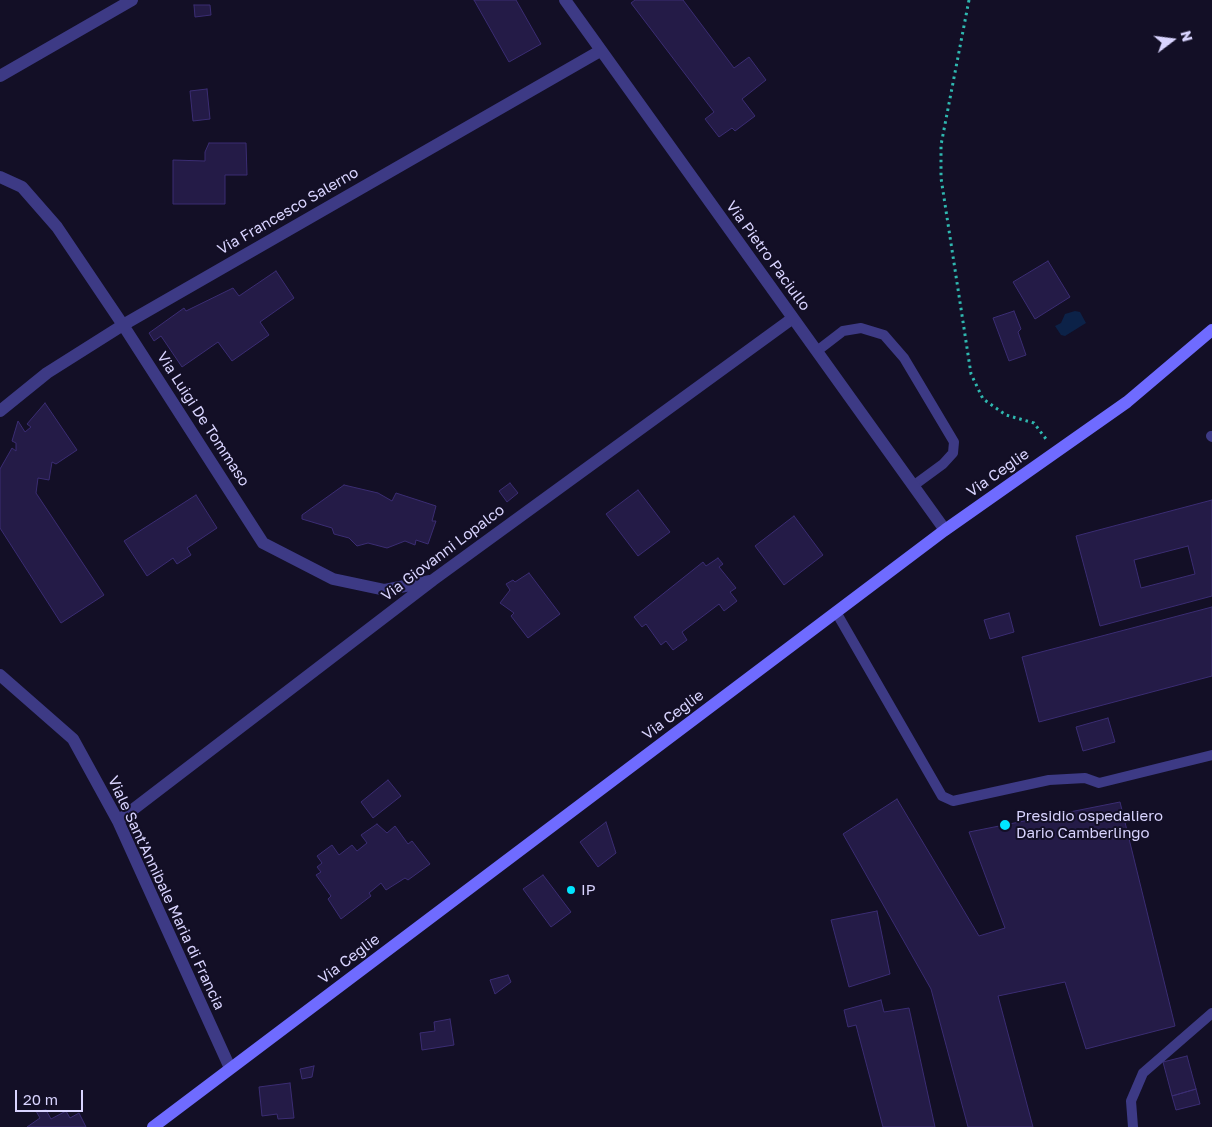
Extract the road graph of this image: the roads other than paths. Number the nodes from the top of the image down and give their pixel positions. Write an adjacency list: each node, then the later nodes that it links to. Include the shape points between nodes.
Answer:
1 (132, 0): 4 (street)
2 (565, 0): 3 (street, Via Pietro Paciullo)
3 (600, 51): 6 (street, Via Pietro Paciullo); 7 (street, Via Francesco Salerno)
4 (0, 76)
5 (0, 176): 7 (street, Via Luigi De Tommaso, via 22,187 57,227)
6 (793, 318): 9 (street, Via Pietro Paciullo); 13 (street, Via Giovanni Lopalco)
7 (123, 325): 10 (street, Via Francesco Salerno, via 47,373); 13 (street, Via Luigi De Tommaso, via 263,543 333,579 385,590)
8 (1212, 330): 12 (main road, Via Ceglie, via 1127,402)
9 (817, 351): 11 (street, Via Pietro Paciullo); 11 (lane, via 843,331 861,328 884,335 904,358 954,442 953,453 943,464)
10 (0, 410)
11 (913, 486): 12 (street, Via Pietro Paciullo)
12 (945, 530): 14 (main road, Via Ceglie)
13 (433, 580): 17 (street, Via Giovanni Lopalco)
14 (836, 612): 16 (lane, via 942,796 953,801 1049,780 1085,778 1100,783); 19 (main road, Via Ceglie)
15 (0, 675): 17 (street, Viale Sant'Annibale Maria di Francia, via 73,739)
16 (1212, 755)
17 (118, 821): 19 (street, Viale Sant'Annibale Maria di Francia)
18 (1212, 1013): 21 (lane, via 1143,1073 1131,1101)
19 (230, 1068): 20 (main road, Via Ceglie)
20 (153, 1127)
21 (1133, 1127)

